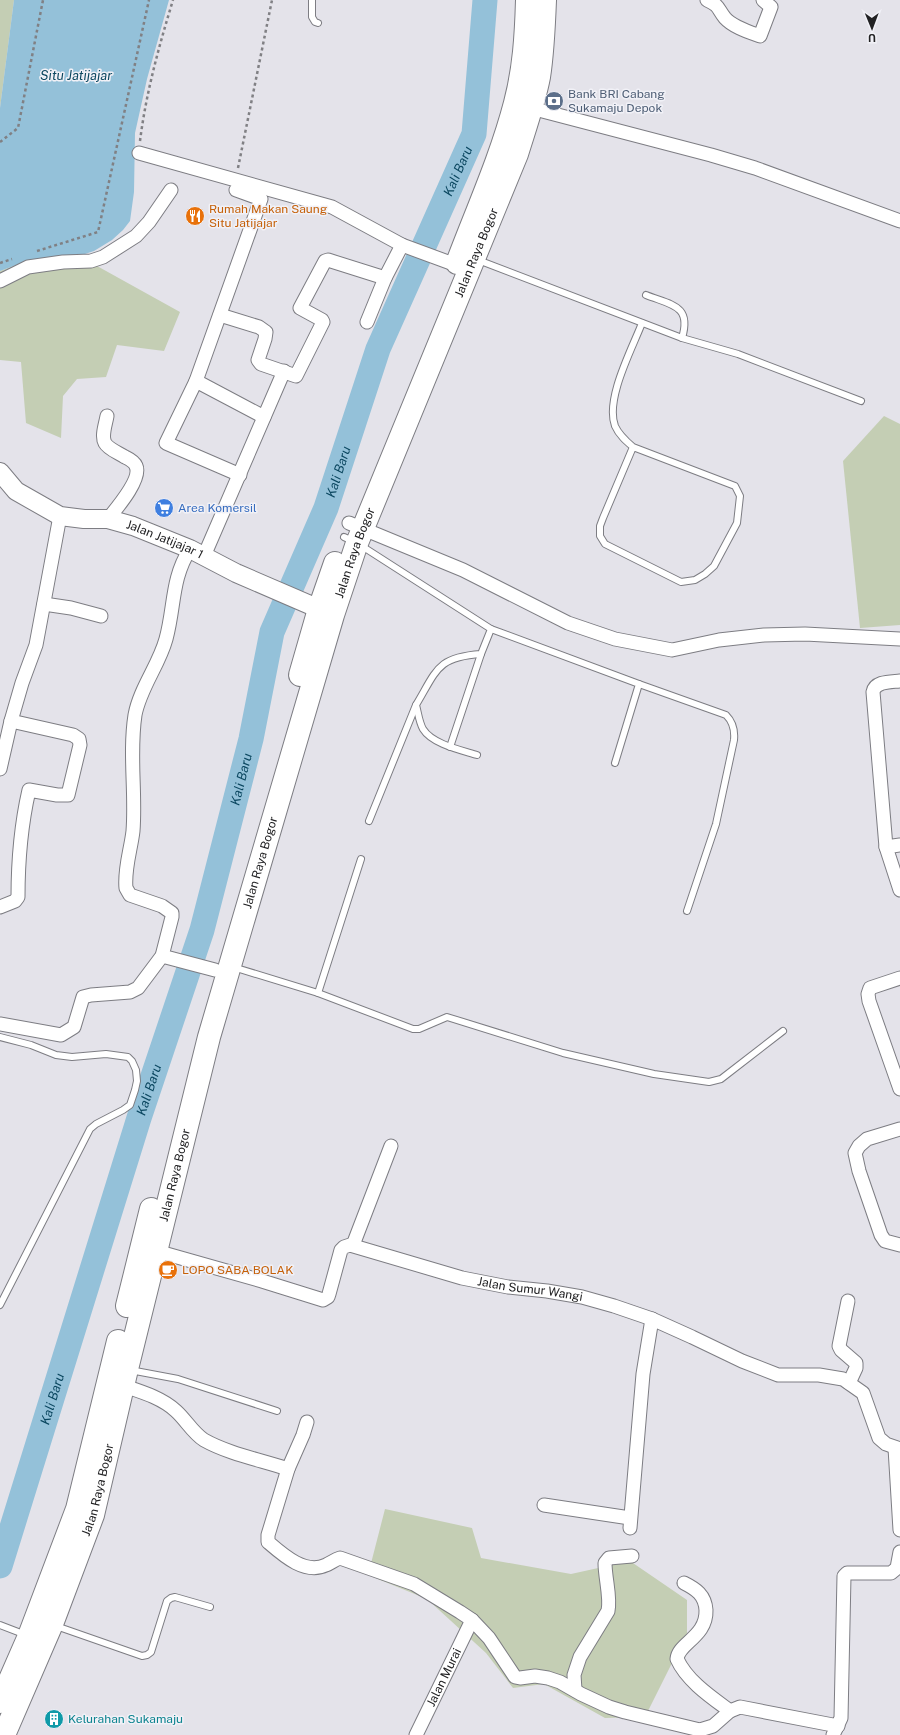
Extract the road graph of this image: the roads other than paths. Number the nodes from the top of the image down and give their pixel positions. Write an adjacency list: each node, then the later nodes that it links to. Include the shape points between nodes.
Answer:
1 (312, 0): 6 (lane, via 312,17 314,22)
2 (527, 0): 13 (highway, Jalan Raya Bogor, via 525,41 515,103)
3 (545, 0): 7 (highway, Jalan Raya Bogor, via 544,40 539,77)
4 (707, 0): 5 (street, via 717,5 726,19 760,36 771,7)
5 (763, 0)
6 (318, 23)
7 (531, 108): 11 (street, via 755,168); 13 (highway, Jalan Raya Bogor, via 517,154)
8 (139, 153): 9 (street)
9 (236, 185): 12 (street, via 332,207); 17 (street, via 261,199)
10 (171, 190): 15 (street, via 150,222 136,236 103,257 91,261 28,267)
11 (900, 221)
12 (408, 247): 13 (street, via 432,257); 14 (street)
13 (466, 262): 19 (lane); 31 (highway, Jalan Raya Bogor)
14 (385, 278): 18 (street); 21 (street, via 325,261 300,308 322,320 322,324 296,376)
15 (0, 281)
16 (646, 295): 20 (lane, via 681,310 685,318)
17 (220, 315): 21 (street, via 259,327 266,332 258,360 261,364); 22 (street)
18 (367, 322)
19 (642, 323): 20 (lane); 26 (lane, via 615,392 612,415 620,436)
20 (682, 338): 23 (lane, via 781,369)
21 (284, 371): 25 (street)
22 (196, 381): 25 (street); 28 (street, via 166,443)
23 (861, 401)
24 (107, 416): 30 (street, via 104,442 132,461 137,468 133,484)
25 (264, 417): 28 (street)
26 (633, 447): 26 (lane, via 602,518 600,532 603,541 681,582 695,580 714,566 737,523 739,491 734,486)
27 (0, 472): 29 (street, Jalan Jatijajar 1, via 16,491)
28 (240, 475): 32 (street)
29 (60, 516): 30 (street, Jalan Jatijajar 1); 33 (street)
30 (108, 519): 32 (street, Jalan Jatijajar 1, via 133,526)
31 (353, 533): 34 (highway, Jalan Raya Bogor); 36 (lane); 37 (street, via 463,570 568,623 615,639 672,650 719,640 764,635 805,634)
32 (197, 552): 34 (street, Jalan Jatijajar 1, via 236,573); 54 (street, via 181,563 165,641 136,714 132,749 133,830 126,888 130,895 162,906 172,913)
33 (44, 604): 35 (street); 42 (street, via 36,645)
34 (319, 609): 55 (highway, Jalan Raya Bogor)
35 (101, 616)
36 (491, 629): 38 (lane); 40 (lane)
37 (900, 639)
38 (481, 654): 41 (lane, via 456,657 442,665); 43 (lane)
39 (900, 681): 49 (street, via 877,685 873,689)
40 (640, 684): 45 (lane); 53 (lane, via 726,715 734,730 716,824)
41 (416, 705): 43 (lane, via 423,730); 47 (lane)
42 (11, 721): 46 (street); 52 (street, via 73,735 79,739 80,744 68,795 56,796 29,790 23,819 18,897 16,901)
43 (450, 747): 44 (lane)
44 (477, 754)
45 (615, 763)
46 (0, 770)
47 (370, 821)
48 (900, 845): 49 (street)
49 (886, 847): 51 (street)
50 (361, 859): 57 (lane)
51 (900, 890)
52 (0, 907)
53 (687, 910)
54 (163, 956): 55 (street); 58 (street, via 138,988 130,992 83,997 74,1027 66,1033 50,1034)
55 (216, 967): 57 (lane); 66 (highway, Jalan Raya Bogor, via 209,1037); 85 (highway, Jalan Raya Bogor, via 167,1144 77,1509)
56 (900, 978): 61 (street, via 870,988 868,994)
57 (318, 993): 59 (lane, via 413,1029 420,1029 447,1017 563,1053 654,1074 709,1082 721,1079)
58 (0, 1024)
59 (783, 1031)
60 (0, 1037): 68 (lane, via 32,1045 56,1056 106,1054 128,1057 136,1070 137,1081 130,1105 90,1129)
61 (900, 1088)
62 (900, 1129): 65 (street, via 867,1139 855,1153 881,1235 885,1241)
63 (391, 1146): 64 (street)
64 (354, 1245): 66 (street, via 341,1250 328,1297 323,1300); 69 (street, Jalan Sumur Wangi, via 462,1278 582,1297)
65 (900, 1245)
66 (156, 1251): 70 (highway, Jalan Raya Bogor)
67 (848, 1300): 71 (street, via 839,1344 841,1350 856,1363)
68 (0, 1305)
69 (652, 1319): 71 (street, Jalan Sumur Wangi, via 778,1375 819,1375); 76 (street, via 643,1374 630,1523)
70 (125, 1377): 72 (lane, via 178,1379); 75 (street, via 147,1394 176,1410 203,1439); 83 (highway, Jalan Raya Bogor, via 93,1515)
71 (849, 1382): 74 (street, Jalan Sumur Wangi, via 863,1393 879,1438)
72 (277, 1412)
73 (307, 1422): 75 (street, via 304,1435)
74 (897, 1448): 77 (street)
75 (288, 1469): 82 (street, via 271,1521 268,1542 288,1559 304,1566 318,1568 340,1558 414,1584)
76 (544, 1505)
77 (900, 1530)
78 (900, 1552): 89 (street, via 897,1568 891,1573 851,1572 844,1576 841,1718)
79 (632, 1556): 86 (street, via 609,1558 605,1563 610,1605 580,1657 574,1675)
80 (684, 1583): 88 (street, via 700,1592 706,1603 706,1619 696,1636 680,1651 677,1659 695,1682)
81 (210, 1607): 83 (lane, via 175,1597 167,1601 151,1652 147,1656)
82 (472, 1620): 86 (street, via 489,1638 515,1677 544,1677); 91 (street, Jalan Murai)
83 (52, 1624): 87 (highway, Jalan Raya Bogor)
84 (1, 1625): 85 (lane)
85 (30, 1636): 87 (highway, Jalan Raya Bogor)
86 (574, 1690): 88 (street, via 625,1712 700,1730 713,1726)
87 (5, 1706): 90 (highway, Jalan Raya Bogor)
88 (730, 1711): 89 (street, via 744,1707)
89 (835, 1731)
90 (4, 1735)
91 (416, 1735)

